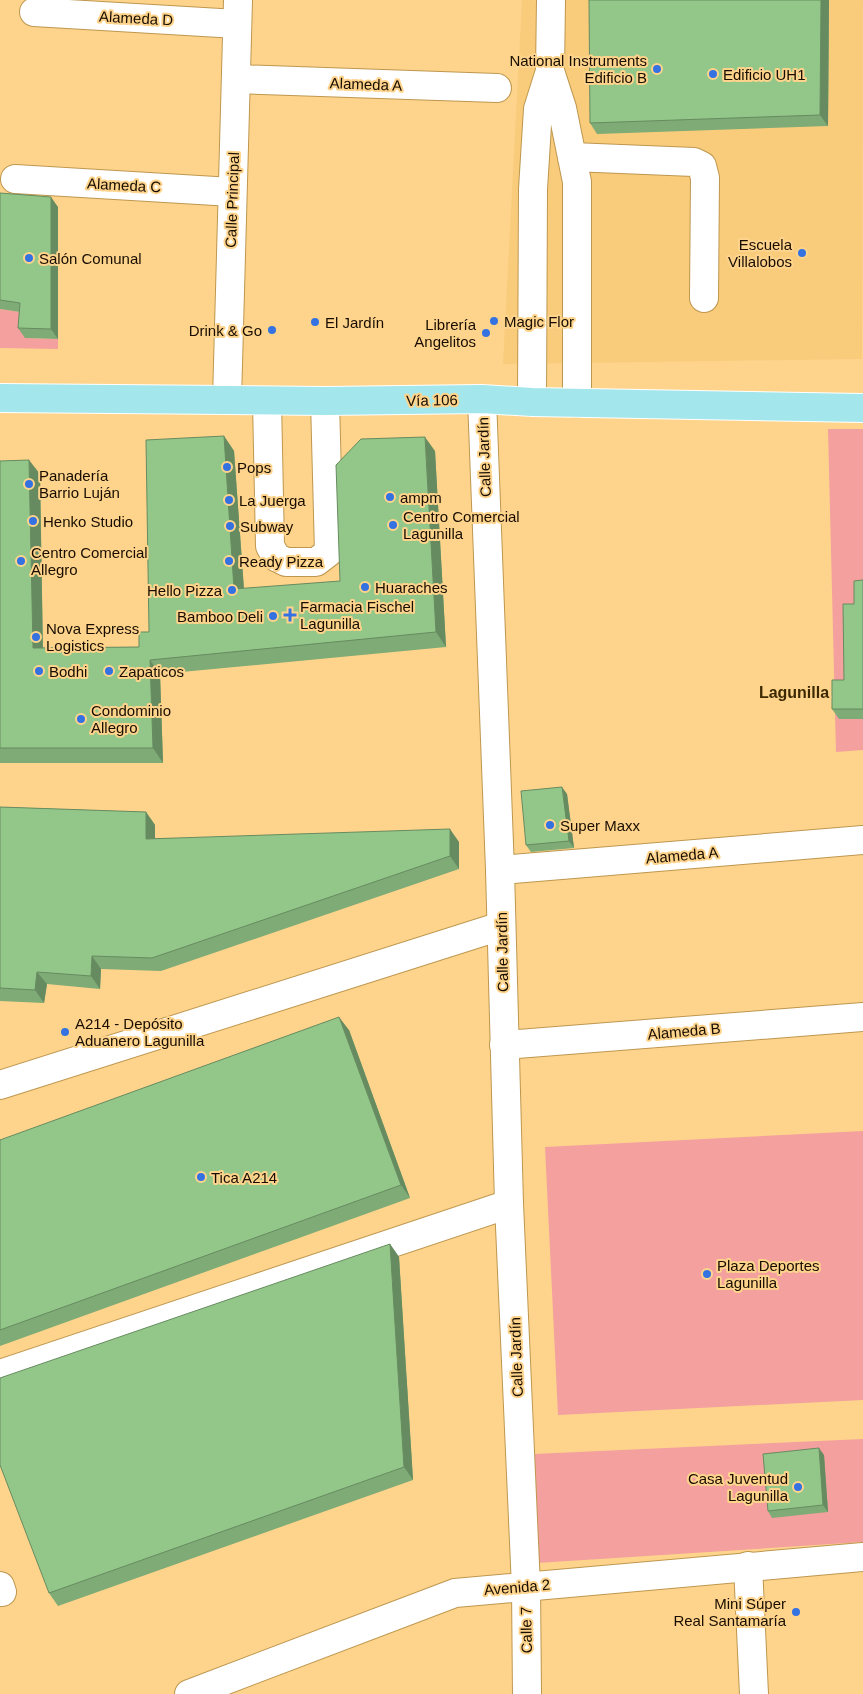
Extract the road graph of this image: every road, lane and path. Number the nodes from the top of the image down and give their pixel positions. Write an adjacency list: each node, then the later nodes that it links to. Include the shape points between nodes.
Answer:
1 (551, 0): 4 (street)
2 (34, 12): 3 (street, Alameda D)
3 (237, 12): 5 (street, Calle Principal)
4 (550, 71): 7 (street); 16 (street, via 538,109 533,189)
5 (236, 79): 6 (street, Alameda A); 9 (street, Calle Principal)
6 (497, 88)
7 (572, 157): 10 (street, via 694,162 702,166 705,178); 17 (street, via 577,182)
8 (16, 179): 9 (street, Alameda C)
9 (232, 192): 13 (street, Calle Principal)
10 (704, 298)
11 (0, 398): 13 (main road, Vía 106)
12 (482, 399): 15 (main road, Vía 106); 16 (main road, Vía 106); 20 (street, Calle Jardín)
13 (227, 400): 14 (main road, Vía 106)
14 (267, 400): 15 (main road, Vía 106); 15 (street, via 270,546 276,557 286,562 316,562 329,552)
15 (325, 401)
16 (532, 402): 17 (main road, Vía 106)
17 (577, 403): 18 (main road, Vía 106)
18 (863, 408)
19 (863, 840): 20 (street, Alameda A)
20 (500, 870): 21 (street, Calle Jardín)
21 (501, 926): 23 (street, Calle Jardín); 24 (street)
22 (863, 1017): 23 (street, Alameda B)
23 (504, 1045): 25 (street, Calle Jardín)
24 (0, 1085)
25 (509, 1204): 26 (street); 27 (street, Calle Jardín)
26 (0, 1374)
27 (522, 1505): 30 (street, Calle 7)
28 (863, 1557): 29 (street, Avenida 2)
29 (748, 1566): 30 (street, Avenida 2); 33 (street)
30 (526, 1586): 31 (street, Avenida 2, via 455,1593); 32 (street, Calle 7)
31 (189, 1694)
32 (527, 1694)
33 (754, 1694)

